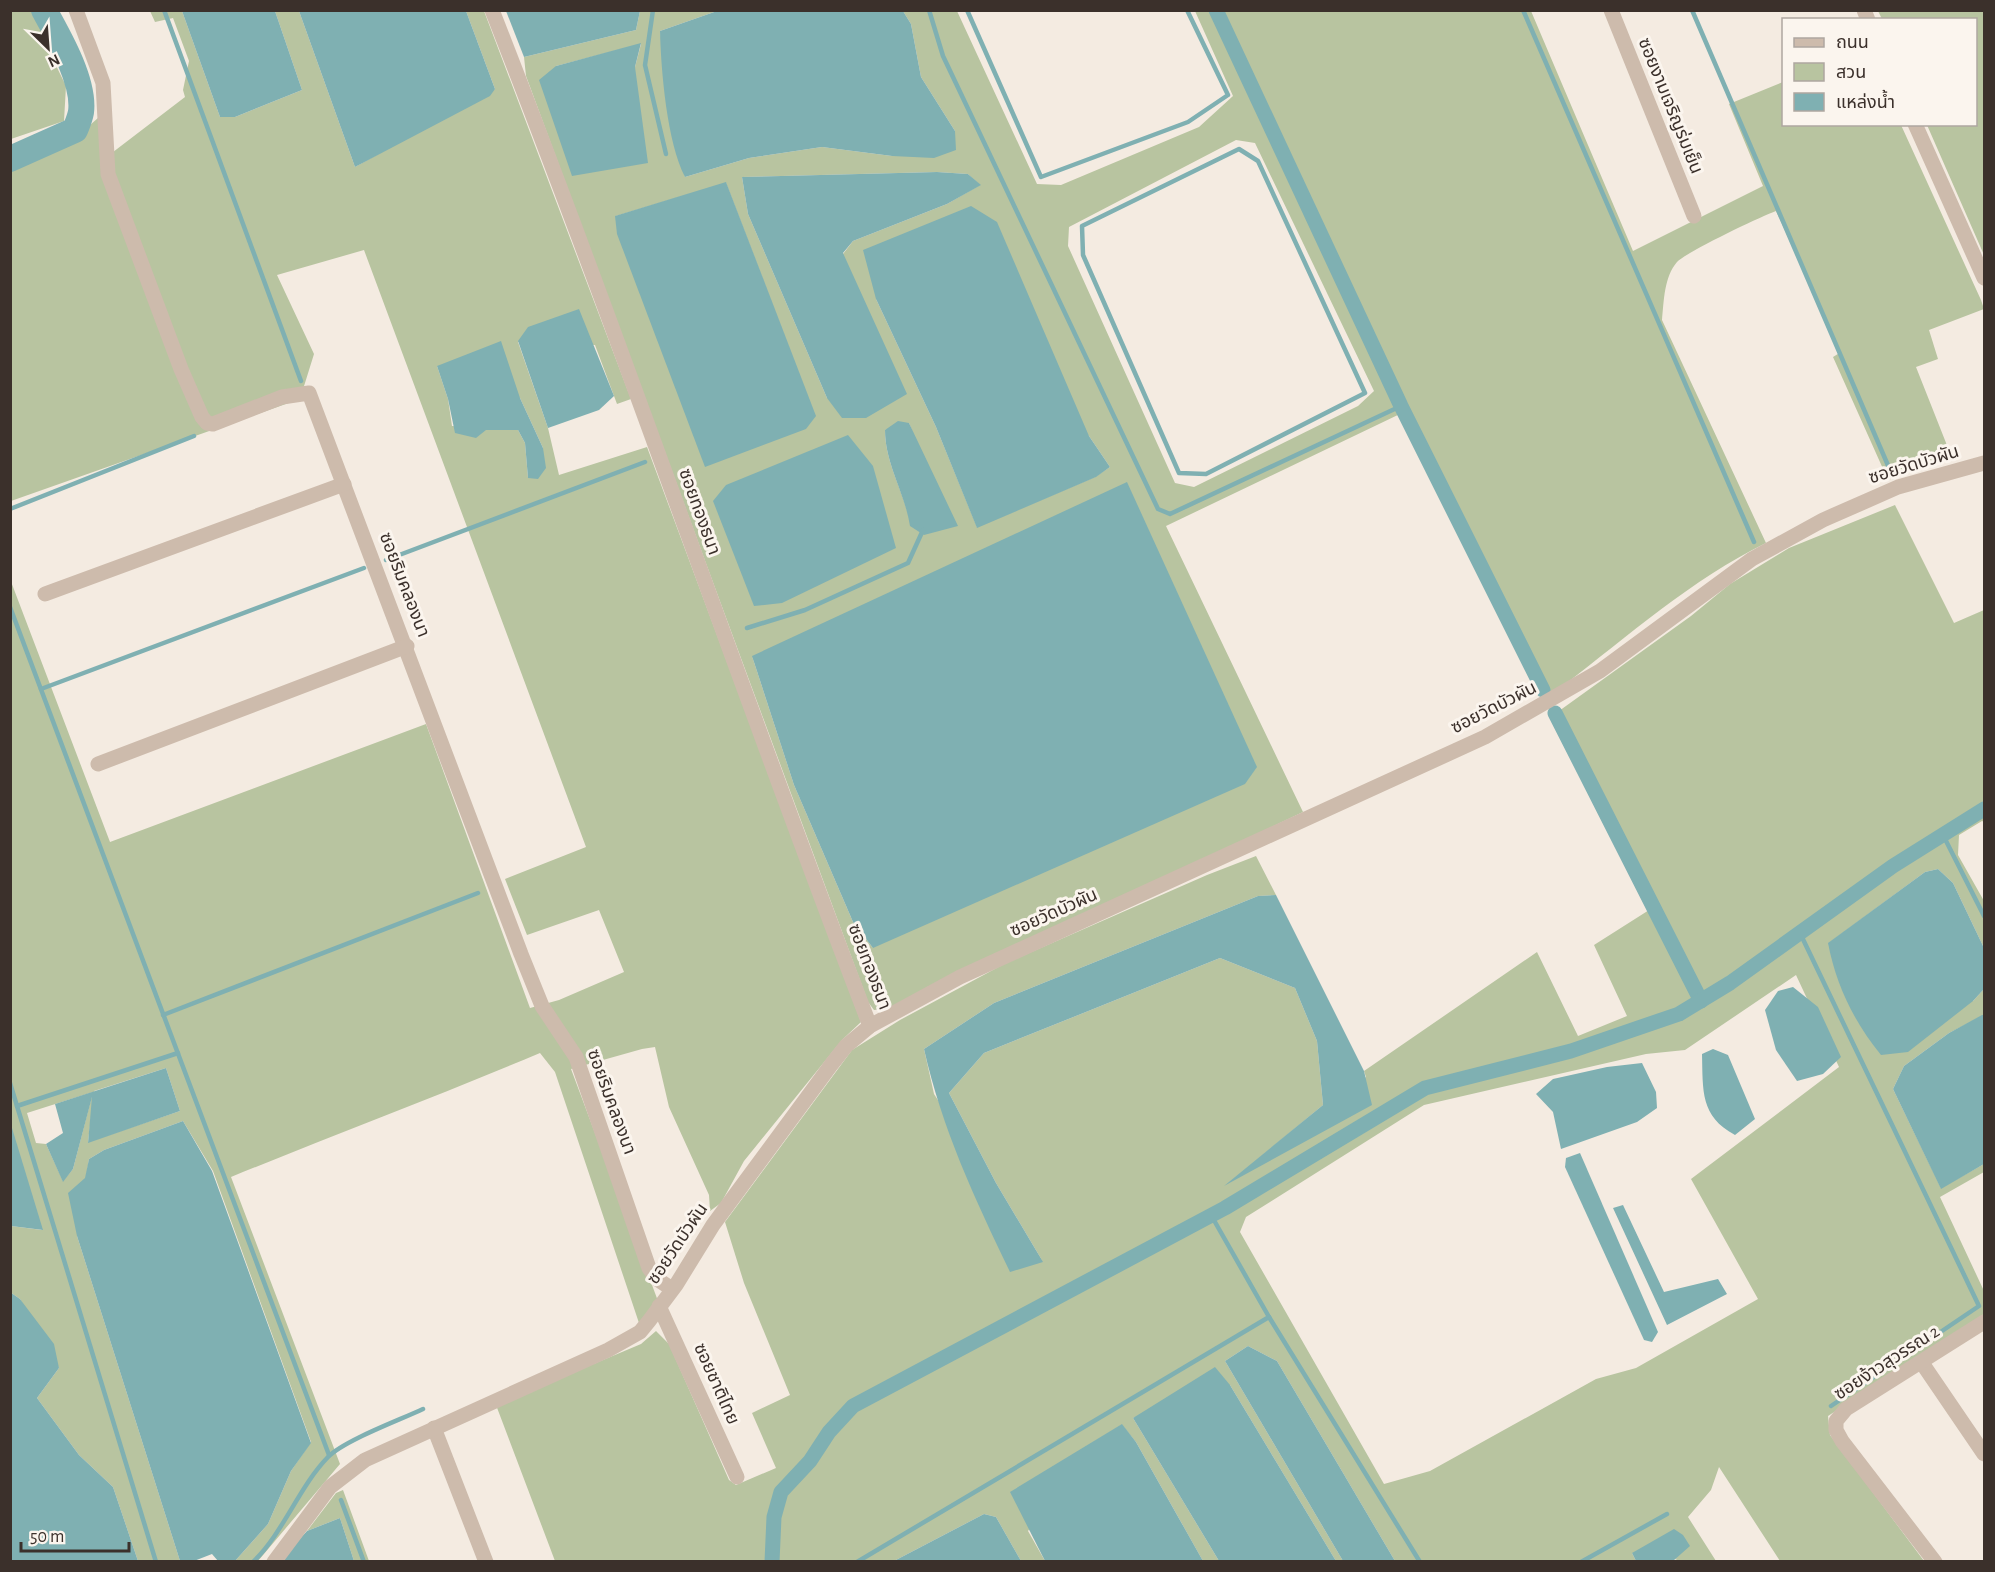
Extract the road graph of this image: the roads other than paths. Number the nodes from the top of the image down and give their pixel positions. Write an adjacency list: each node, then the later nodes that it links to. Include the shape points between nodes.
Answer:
1 (76, 10): 8 (street, ซอยริมคลองนา, via 103,83 108,174 201,417 213,424 282,397 309,393)
2 (492, 10): 12 (street, ซอยทองธนา)
3 (1611, 10): 5 (street, ซอยงามเจริญร่มเย็น)
4 (1916, 126): 6 (street)
5 (1694, 216)
6 (1984, 278)
7 (1984, 463): 12 (street, ซอยวัดบัวผัน, via 1898,487 1806,528 1736,571 1600,671 1485,738 960,977)
8 (344, 484): 9 (street); 10 (street, ซอยริมคลองนา)
9 (45, 594)
10 (407, 646): 11 (street); 13 (street, ซอยริมคลองนา, via 542,1006 576,1057 649,1268)
11 (98, 764)
12 (870, 1026): 13 (street, ซอยวัดบัวผัน, via 831,1065 713,1225)
13 (672, 1289): 14 (street, ซอยวัดบัวผัน)
14 (659, 1306): 17 (street, ซอยวัดบัวผัน, via 640,1332 608,1350); 19 (street, ซอยชาติไทย)
15 (1984, 1322): 16 (street, ซอยง้าวสุวรรณ 2)
16 (1922, 1364): 18 (street); 22 (street, ซอยง้าวสุวรรณ 2, via 1846,1409 1836,1421 1836,1430)
17 (434, 1428): 20 (street, ซอยวัดบัวผัน, via 386,1449 345,1474 317,1502); 21 (street)
18 (1984, 1454)
19 (737, 1477)
20 (274, 1562)
21 (486, 1562)
22 (1935, 1562)

